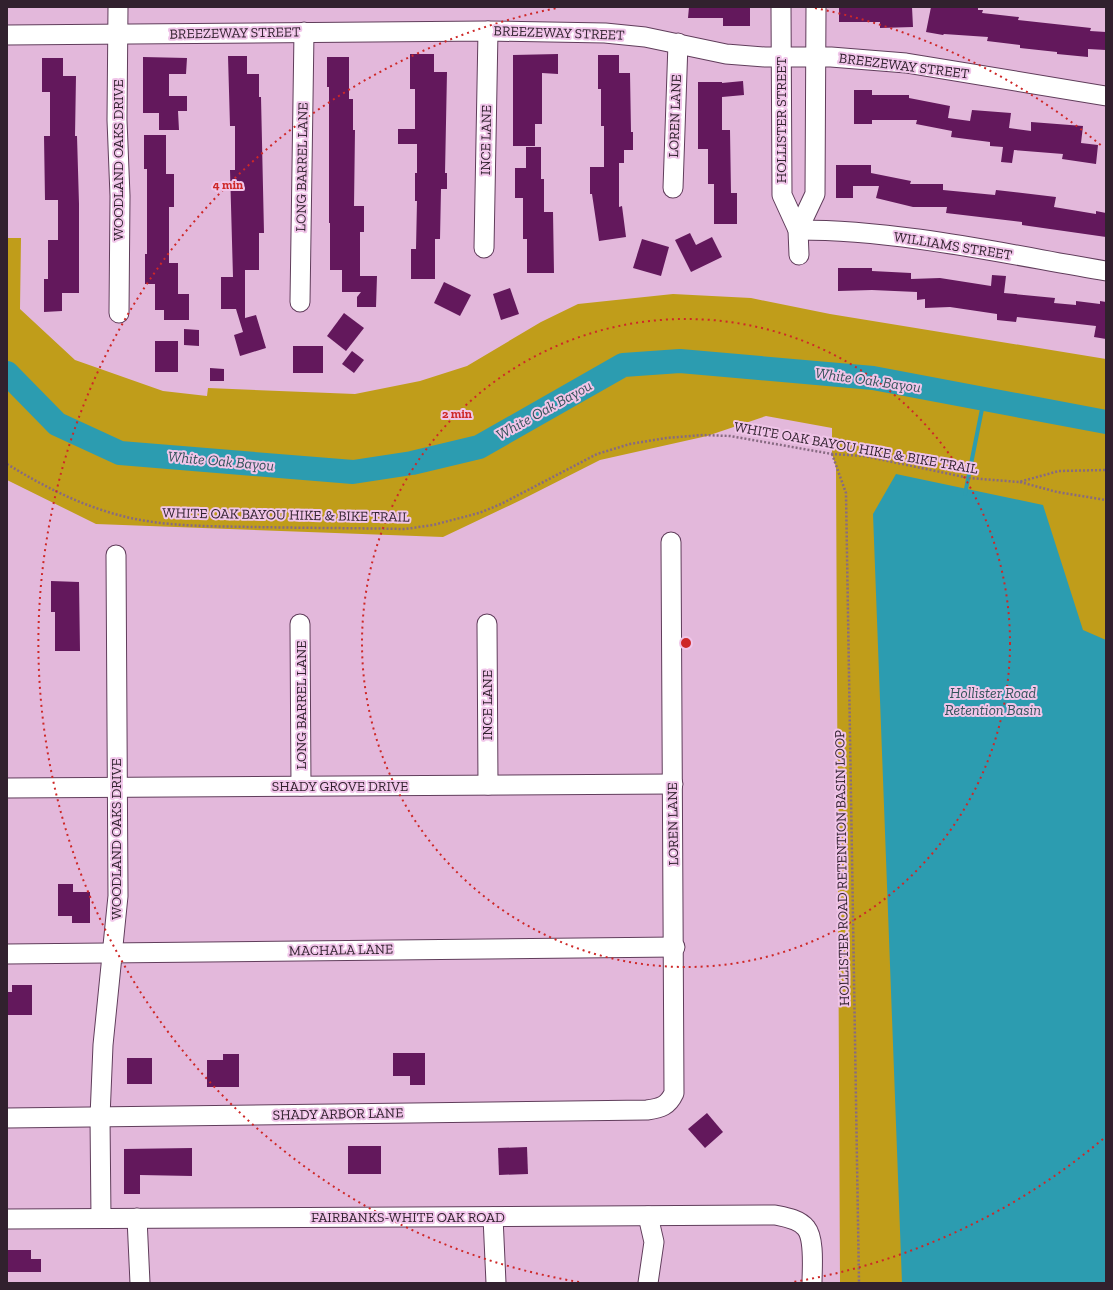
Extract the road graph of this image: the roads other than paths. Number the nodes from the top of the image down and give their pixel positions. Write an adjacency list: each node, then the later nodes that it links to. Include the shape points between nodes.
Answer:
1 (118, 7): 6 (street, WOODLAND OAKS DRIVE)
2 (781, 7): 9 (street, HOLLISTER STREET)
3 (816, 7): 10 (street, HOLLISTER STREET)
4 (488, 31): 5 (street, BREEZEWAY STREET); 8 (street, BREEZEWAY STREET, via 605,33); 14 (street, INCE LANE)
5 (304, 32): 6 (street, BREEZEWAY STREET); 17 (street, LONG BARREL LANE)
6 (117, 34): 7 (street, BREEZEWAY STREET); 18 (street, WOODLAND OAKS DRIVE)
7 (7, 35)
8 (678, 43): 9 (street, BREEZEWAY STREET, via 726,54); 12 (street, LOREN LANE)
9 (780, 57): 10 (street, BREEZEWAY STREET); 13 (street, HOLLISTER STREET, via 782,195)
10 (816, 57): 11 (street, BREEZEWAY STREET, via 906,63); 13 (street, HOLLISTER STREET, via 815,194)
11 (1106, 96)
12 (673, 188)
13 (798, 230): 15 (street, HOLLISTER STREET); 16 (street, WILLIAMS STREET, via 834,230 912,239)
14 (484, 248)
15 (799, 255)
16 (1106, 271)
17 (300, 302)
18 (119, 314)
19 (671, 542): 23 (street, LOREN LANE)
20 (116, 555): 26 (street, WOODLAND OAKS DRIVE)
21 (300, 624): 25 (street, LONG BARREL LANE)
22 (487, 624): 24 (street, INCE LANE)
23 (672, 784): 24 (street, SHADY GROVE DRIVE); 28 (street, LOREN LANE)
24 (488, 785): 25 (street, SHADY GROVE DRIVE)
25 (301, 786): 26 (street, SHADY GROVE DRIVE)
26 (117, 787): 27 (street, SHADY GROVE DRIVE); 29 (street, WOODLAND OAKS DRIVE, via 118,896)
27 (7, 788)
28 (675, 947): 29 (street, MACHALA LANE); 31 (street, LOREN LANE, via 674,1094)
29 (113, 952): 30 (street, MACHALA LANE); 32 (street, WOODLAND OAKS DRIVE, via 103,1046)
30 (7, 954)
31 (669, 1104): 32 (street, SHADY ARBOR LANE, via 648,1110)
32 (100, 1117): 33 (street, SHADY ARBOR LANE); 37 (street, WOODLAND OAKS DRIVE)
33 (7, 1118)
34 (648, 1216): 35 (street, FAIRBANKS-WHITE OAK ROAD); 41 (street, via 654,1242); 42 (street, FAIRBANKS-WHITE OAK ROAD, via 775,1215 791,1218 806,1228 812,1245)
35 (493, 1217): 38 (street, FAIRBANKS-WHITE OAK ROAD); 40 (street)
36 (7, 1218): 37 (street, FAIRBANKS-WHITE OAK ROAD)
37 (101, 1218): 38 (street, FAIRBANKS-WHITE OAK ROAD)
38 (137, 1218): 39 (street)
39 (140, 1283)
40 (496, 1283)
41 (648, 1283)
42 (812, 1283)

